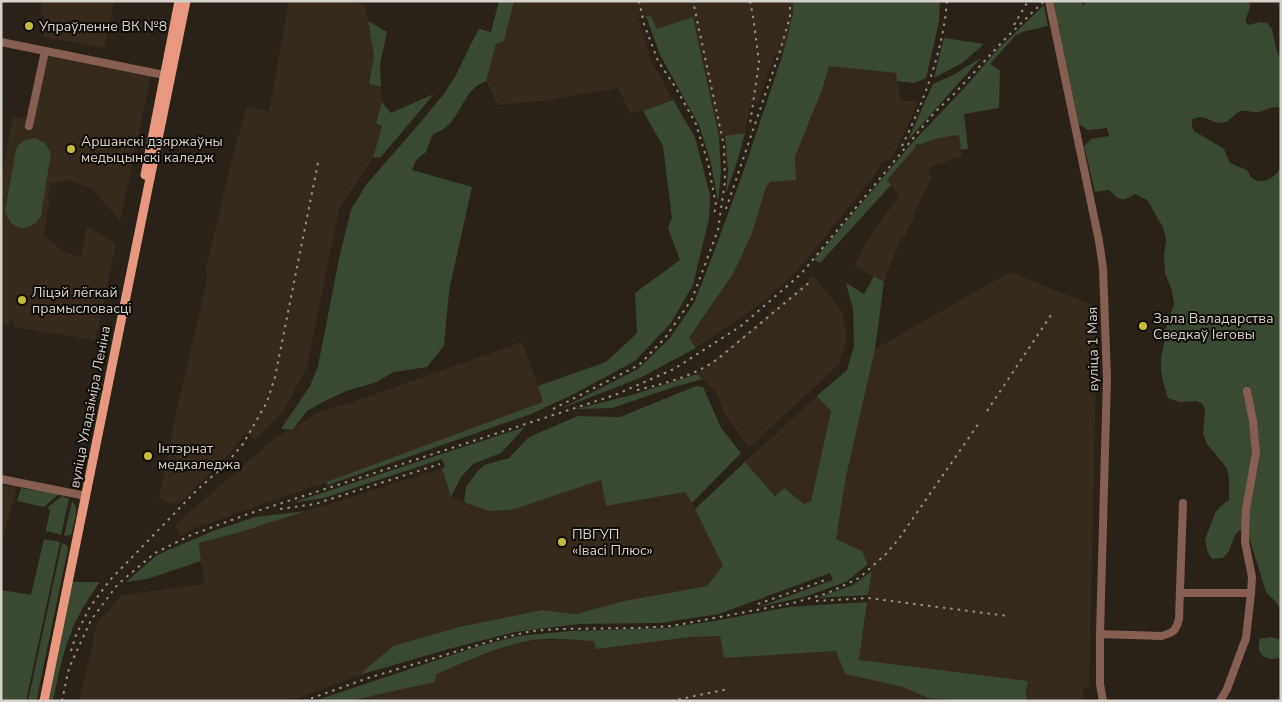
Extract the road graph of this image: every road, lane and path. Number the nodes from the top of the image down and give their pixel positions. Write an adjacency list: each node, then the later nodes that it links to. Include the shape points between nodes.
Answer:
1 (179, 1): 6 (main road, вуліца Уладзіміра Леніна)
2 (186, 1): 6 (main road, вуліца Уладзіміра Леніна)
3 (1049, 1): 14 (street, вуліца 1 Мая, via 1103,268 1107,378)
4 (1, 42): 5 (street)
5 (45, 51): 6 (street); 7 (street)
6 (168, 75): 10 (main road, вуліца Уладзіміра Леніна)
7 (29, 126)
8 (1247, 391): 13 (street, via 1256,453 1246,509 1245,542 1252,577)
9 (1, 479): 10 (street)
10 (83, 496): 15 (main road, вуліца Уладзіміра Леніна); 16 (main road, вуліца Уладзіміра Леніна)
11 (1183, 503): 12 (street)
12 (1181, 593): 13 (street); 14 (street, via 1180,619 1170,634)
13 (1251, 593): 18 (street, via 1246,638 1228,689)
14 (1100, 634): 17 (street, вуліца 1 Мая)
15 (38, 701)
16 (44, 701)
17 (1103, 701)
18 (1220, 701)

